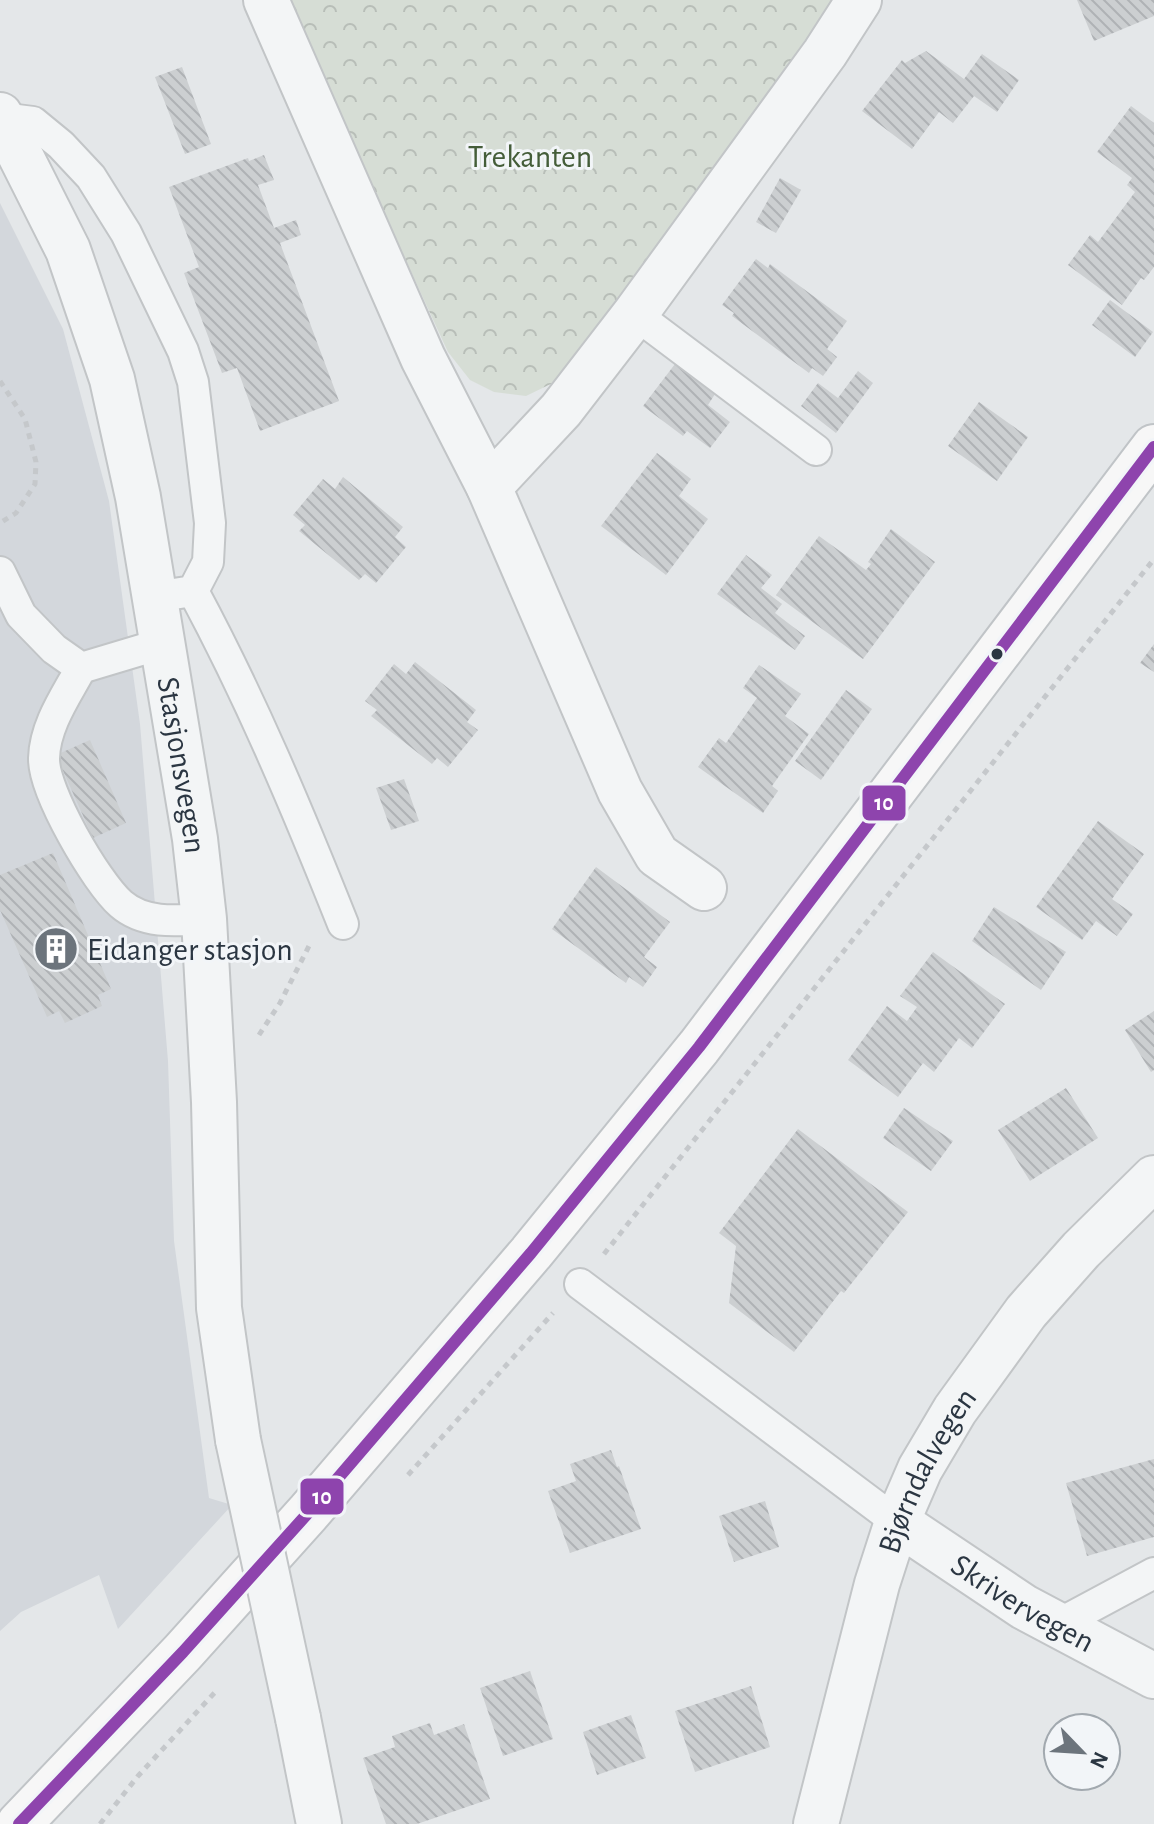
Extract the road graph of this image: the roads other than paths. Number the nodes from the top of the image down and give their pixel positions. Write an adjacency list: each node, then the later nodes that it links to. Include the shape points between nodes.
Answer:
1 (266, 0): 7 (street, via 423,358)
2 (859, 0): 4 (street)
3 (1, 116): 9 (street, Stasjonsvegen, via 68,250 112,379 138,497); 9 (lane, via 33,122 91,177 126,233 183,351 193,382 210,523 208,562)
4 (635, 314): 6 (lane); 7 (street, via 561,410)
5 (1154, 447): 21 (main road, via 709,1035 531,1253 308,1513)
6 (816, 450)
7 (489, 487): 12 (street, via 620,791 657,855)
8 (0, 572): 11 (lane, via 21,615)
9 (174, 594): 10 (street, Stasjonsvegen); 13 (lane, via 223,648 279,765)
10 (161, 644): 11 (lane); 14 (street, Stasjonsvegen)
11 (81, 668): 14 (lane, via 49,728 44,760 48,782 84,857 122,905 159,922)
12 (704, 888)
13 (338, 911)
14 (204, 919): 22 (street, Stasjonsvegen, bridge, via 219,1308 238,1440)
15 (1154, 1178): 17 (street, Bjørndalvegen, via 1026,1312 955,1410)
16 (580, 1284): 17 (lane)
17 (897, 1522): 19 (street, Skrivervegen); 23 (street, Bjørndalvegen)
18 (1154, 1573): 19 (lane)
19 (1057, 1625): 20 (street, Skrivervegen)
20 (1154, 1676)
21 (19, 1824)
22 (319, 1824)
23 (816, 1824)

